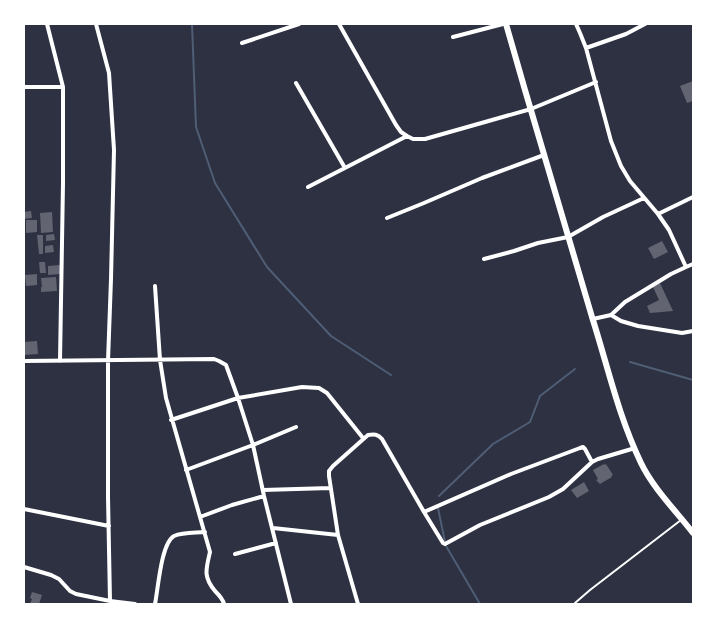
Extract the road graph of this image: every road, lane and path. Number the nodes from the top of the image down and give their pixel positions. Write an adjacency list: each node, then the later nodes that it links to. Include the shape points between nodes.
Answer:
1 (47, 24): 15 (street)
2 (96, 24): 35 (street, via 109,73 114,150)
3 (299, 24): 10 (street)
4 (339, 24): 17 (street, via 396,125)
5 (503, 24): 9 (street)
6 (506, 24): 16 (main road)
7 (576, 24): 11 (street)
8 (645, 24): 11 (street, via 626,34)
9 (453, 37)
10 (242, 43)
11 (586, 48): 12 (street)
12 (596, 82): 16 (street); 22 (street, via 610,141 621,166)
13 (296, 83): 19 (street)
14 (24, 87): 15 (street)
15 (63, 87): 34 (street)
16 (531, 109): 17 (street, via 425,139); 18 (main road)
17 (407, 136): 19 (street)
18 (544, 155): 24 (street); 25 (main road)
19 (345, 168): 20 (street)
20 (308, 187)
21 (693, 197): 23 (street)
22 (644, 198): 23 (street); 25 (street)
23 (658, 214): 28 (street, via 669,230)
24 (387, 218)
25 (568, 237): 26 (street); 31 (main road)
26 (484, 259)
27 (693, 264): 28 (street)
28 (686, 267): 30 (street, via 625,302)
29 (155, 286): 33 (street)
30 (610, 315): 31 (street); 32 (street, via 638,326 682,333)
31 (593, 319): 42 (main road, via 618,406)
32 (693, 331)
33 (160, 360): 35 (street); 37 (street, via 220,361 226,365); 38 (street)
34 (60, 361): 35 (street); 36 (street)
35 (108, 361): 52 (street)
36 (24, 362)
37 (238, 398): 38 (street); 40 (street, via 302,387 319,388 327,393); 41 (street)
38 (171, 420): 44 (street)
39 (296, 427): 41 (street)
40 (363, 438): 45 (street, via 329,471); 49 (street, via 373,434 379,435)
41 (253, 445): 44 (street); 46 (street)
42 (635, 448): 43 (street); 51 (main road, via 652,481)
43 (592, 462): 49 (street, via 586,449 580,448 511,474); 49 (street, via 563,489 549,497 480,525 445,544)
44 (186, 470): 50 (street)
45 (330, 488): 46 (street); 56 (street)
46 (263, 490): 47 (street)
47 (264, 496): 50 (street); 53 (street)
48 (24, 509): 52 (street)
49 (424, 512)
50 (200, 516): 54 (street)
51 (682, 519): 55 (main road); 66 (lane)
52 (109, 526): 60 (street)
53 (273, 528): 56 (street); 57 (street)
54 (205, 532): 62 (street, via 172,537 165,551); 63 (street, via 210,552 206,567 207,578)
55 (693, 533)
56 (338, 535): 65 (street)
57 (276, 543): 58 (street); 64 (street)
58 (235, 554)
59 (24, 567): 60 (street, via 51,575 76,594)
60 (110, 601): 61 (street)
61 (135, 604)
62 (155, 604)
63 (224, 604)
64 (291, 604)
65 (358, 604)
66 (575, 604)

